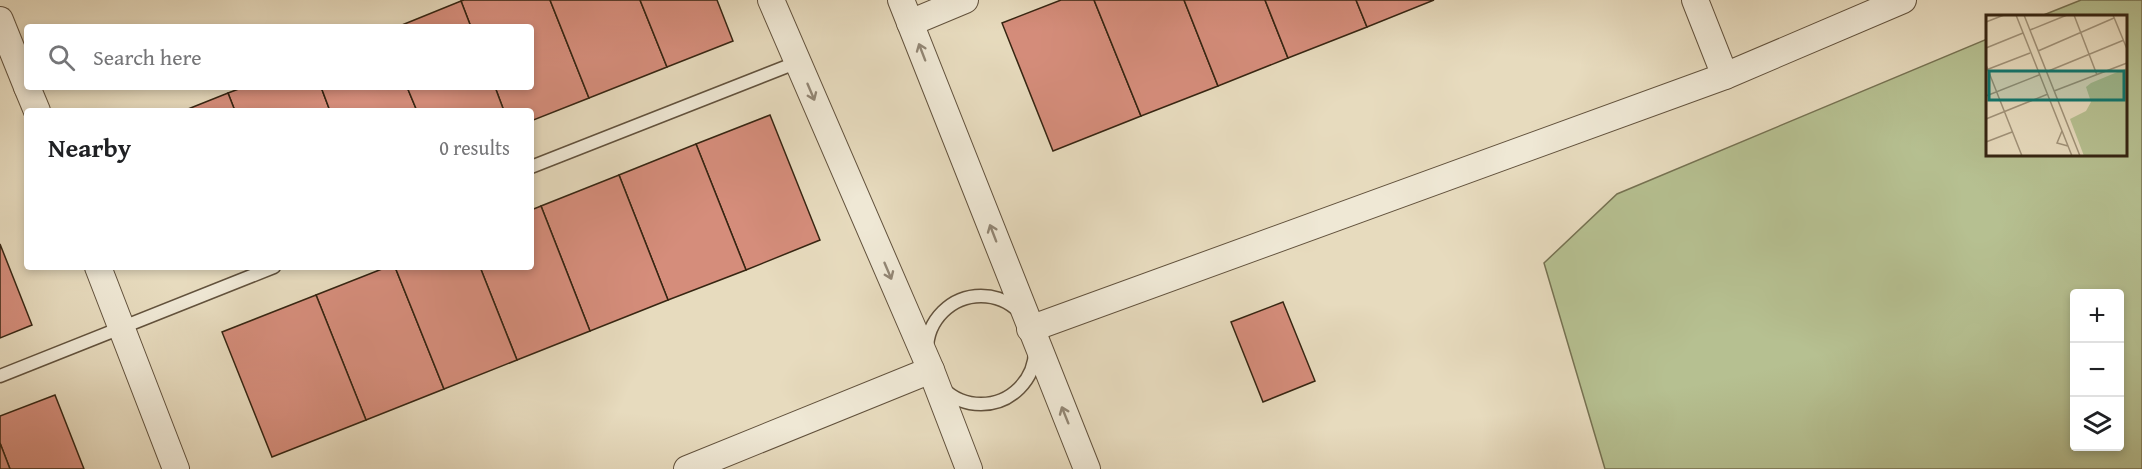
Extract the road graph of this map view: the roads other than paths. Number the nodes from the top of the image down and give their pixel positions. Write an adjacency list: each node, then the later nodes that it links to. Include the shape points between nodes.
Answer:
1 (771, 0): 7 (street)
2 (965, 0): 5 (street)
3 (1695, 0): 8 (street)
4 (1903, 0): 8 (street)
5 (906, 11): 16 (street, one-way to 5)
6 (0, 20): 9 (street)
7 (798, 63): 12 (lane); 17 (street, one-way to 17)
8 (1725, 76): 16 (street)
9 (24, 80)
10 (28, 90): 11 (street)
11 (36, 108)
12 (534, 166)
13 (99, 270): 15 (street)
14 (266, 270): 15 (lane)
15 (121, 327): 18 (lane); 19 (street)
16 (1030, 329): 17 (lane, via 1022,315 993,297 960,300 946,309 931,329 927,354); 17 (lane, via 1035,345 1027,378 1001,400 985,404 952,396 939,385); 22 (street, one-way to 16)
17 (931, 370): 20 (street); 21 (street)
18 (0, 376)
19 (176, 469)
20 (687, 469)
21 (969, 469)
22 (1087, 469)

